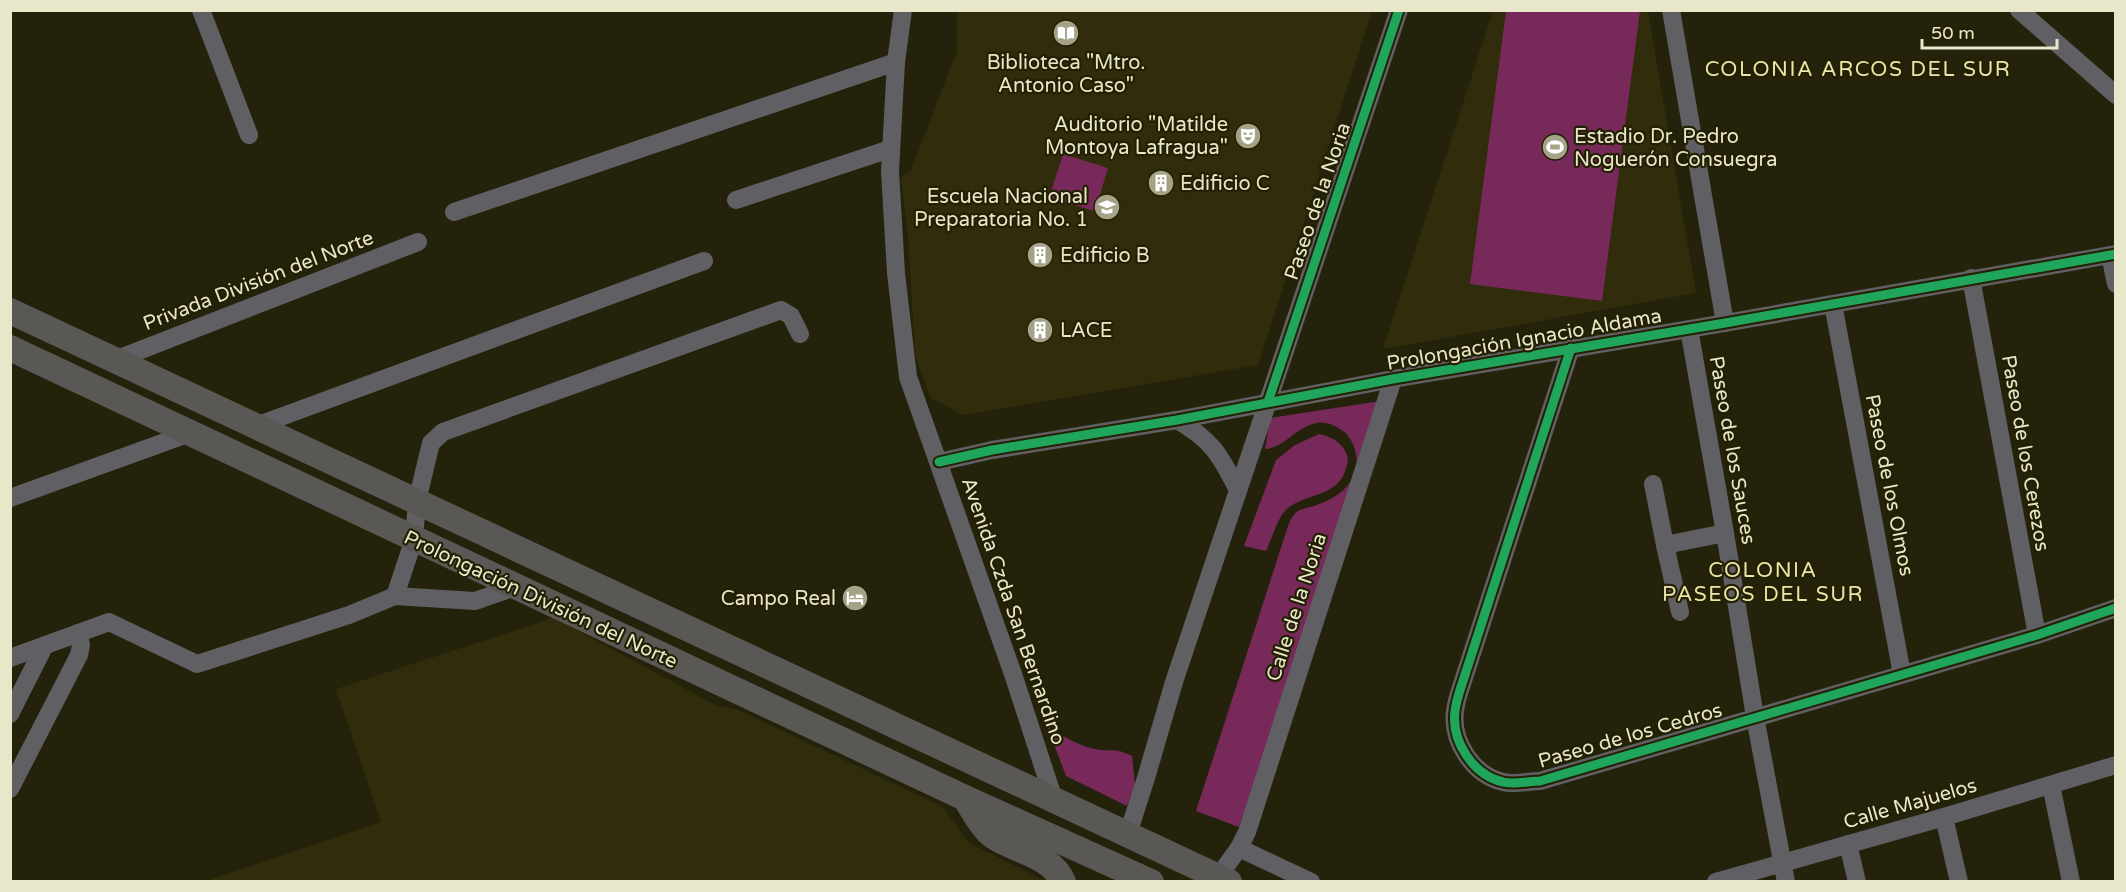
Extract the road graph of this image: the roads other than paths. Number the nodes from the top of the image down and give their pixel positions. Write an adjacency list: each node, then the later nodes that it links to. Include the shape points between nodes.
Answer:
1 (201, 10): 8 (street)
2 (903, 10): 6 (street, Avenida Czda San Bernardino)
3 (1399, 10): 26 (street, Paseo de la Noria)
4 (1671, 10): 19 (street)
5 (2019, 10): 7 (street)
6 (896, 62): 9 (street, Avenida Czda San Bernardino); 11 (street)
7 (2115, 95)
8 (249, 135)
9 (890, 149): 10 (street); 30 (street, Avenida Czda San Bernardino, via 896,273 908,377)
10 (736, 200)
11 (454, 212)
12 (418, 242): 24 (street, Privada División del Norte)
13 (2113, 255): 15 (street, Prolongación Ignacio Aldama); 16 (street)
14 (704, 261): 28 (street)
15 (1971, 278): 17 (street, Prolongación Ignacio Aldama); 43 (street, Paseo de los Cerezos)
16 (2115, 284)
17 (1833, 304): 19 (street, Prolongación Ignacio Aldama); 47 (street, Paseo de los Olmos)
18 (10, 311): 24 (main road, Prolongación División del Norte)
19 (1725, 324): 20 (street, Prolongación Ignacio Aldama)
20 (1689, 329): 23 (street, Prolongación Ignacio Aldama); 35 (street, Paseo de los Sauces)
21 (800, 334): 34 (street, via 791,316 781,310 443,432 431,443)
22 (11, 348): 29 (main road, Prolongación División del Norte)
23 (1571, 348): 25 (street, Prolongación Ignacio Aldama); 50 (street, Paseo de los Cedros, via 1462,684 1455,712 1462,750 1487,775 1504,783 1540,781)
24 (114, 360): 28 (main road, Prolongación División del Norte)
25 (1394, 379): 26 (street, Prolongación Ignacio Aldama); 60 (street, Calle de la Noria)
26 (1268, 402): 27 (street, Prolongación Ignacio Aldama); 32 (street)
27 (1177, 420): 30 (street, Prolongación Ignacio Aldama); 32 (street, via 1196,431 1220,455)
28 (255, 426): 34 (main road, Prolongación División del Norte)
29 (190, 433): 33 (street); 36 (main road, Prolongación División del Norte)
30 (939, 462): 55 (street, Avenida Czda San Bernardino)
31 (1653, 484): 37 (street)
32 (1238, 490): 57 (street)
33 (10, 498)
34 (417, 501): 36 (street); 46 (main road, Prolongación División del Norte)
35 (1725, 532): 37 (street); 50 (street, Paseo de los Sauces)
36 (414, 539): 38 (main road, Prolongación División del Norte); 39 (street)
37 (1665, 545): 41 (street)
38 (515, 587): 39 (street, via 475,601); 48 (main road, Prolongación División del Norte)
39 (395, 596): 42 (street, via 349,615 197,664 109,622)
40 (2115, 608): 43 (street, Paseo de los Cedros)
41 (1680, 612)
42 (78, 633): 44 (street); 53 (street, via 79,655)
43 (2037, 635): 47 (street, Paseo de los Cedros)
44 (45, 645): 45 (street); 49 (street)
45 (10, 658)
46 (767, 665): 48 (main road); 55 (main road, Prolongación División del Norte)
47 (1902, 674): 50 (street, Paseo de los Cedros)
48 (747, 696): 54 (main road, Prolongación División del Norte)
49 (10, 714)
50 (1755, 717): 61 (street, Paseo de los Sauces)
51 (2115, 765): 52 (street, Calle Majuelos)
52 (2051, 785): 56 (street, Calle Majuelos); 71 (street)
53 (10, 789)
54 (965, 798): 59 (main road, Prolongación División del Norte); 63 (main road, via 990,835 1052,865)
55 (1054, 800): 57 (main road, Prolongación División del Norte); 59 (main road)
56 (1944, 817): 58 (street, Calle Majuelos); 70 (street)
57 (1128, 834): 62 (main road, Prolongación División del Norte)
58 (1848, 844): 61 (street, Calle Majuelos); 69 (street)
59 (1072, 846): 64 (main road); 65 (main road, Prolongación División del Norte)
60 (1239, 848): 62 (street, Calle de la Noria); 66 (street)
61 (1781, 862): 67 (street, Calle Majuelos); 68 (street, Paseo de los Sauces)
62 (1221, 880)
63 (1063, 882)
64 (1077, 882)
65 (1151, 882)
66 (1311, 882)
67 (1716, 882)
68 (1786, 882)
69 (1857, 882)
70 (1959, 882)
71 (2071, 882)

